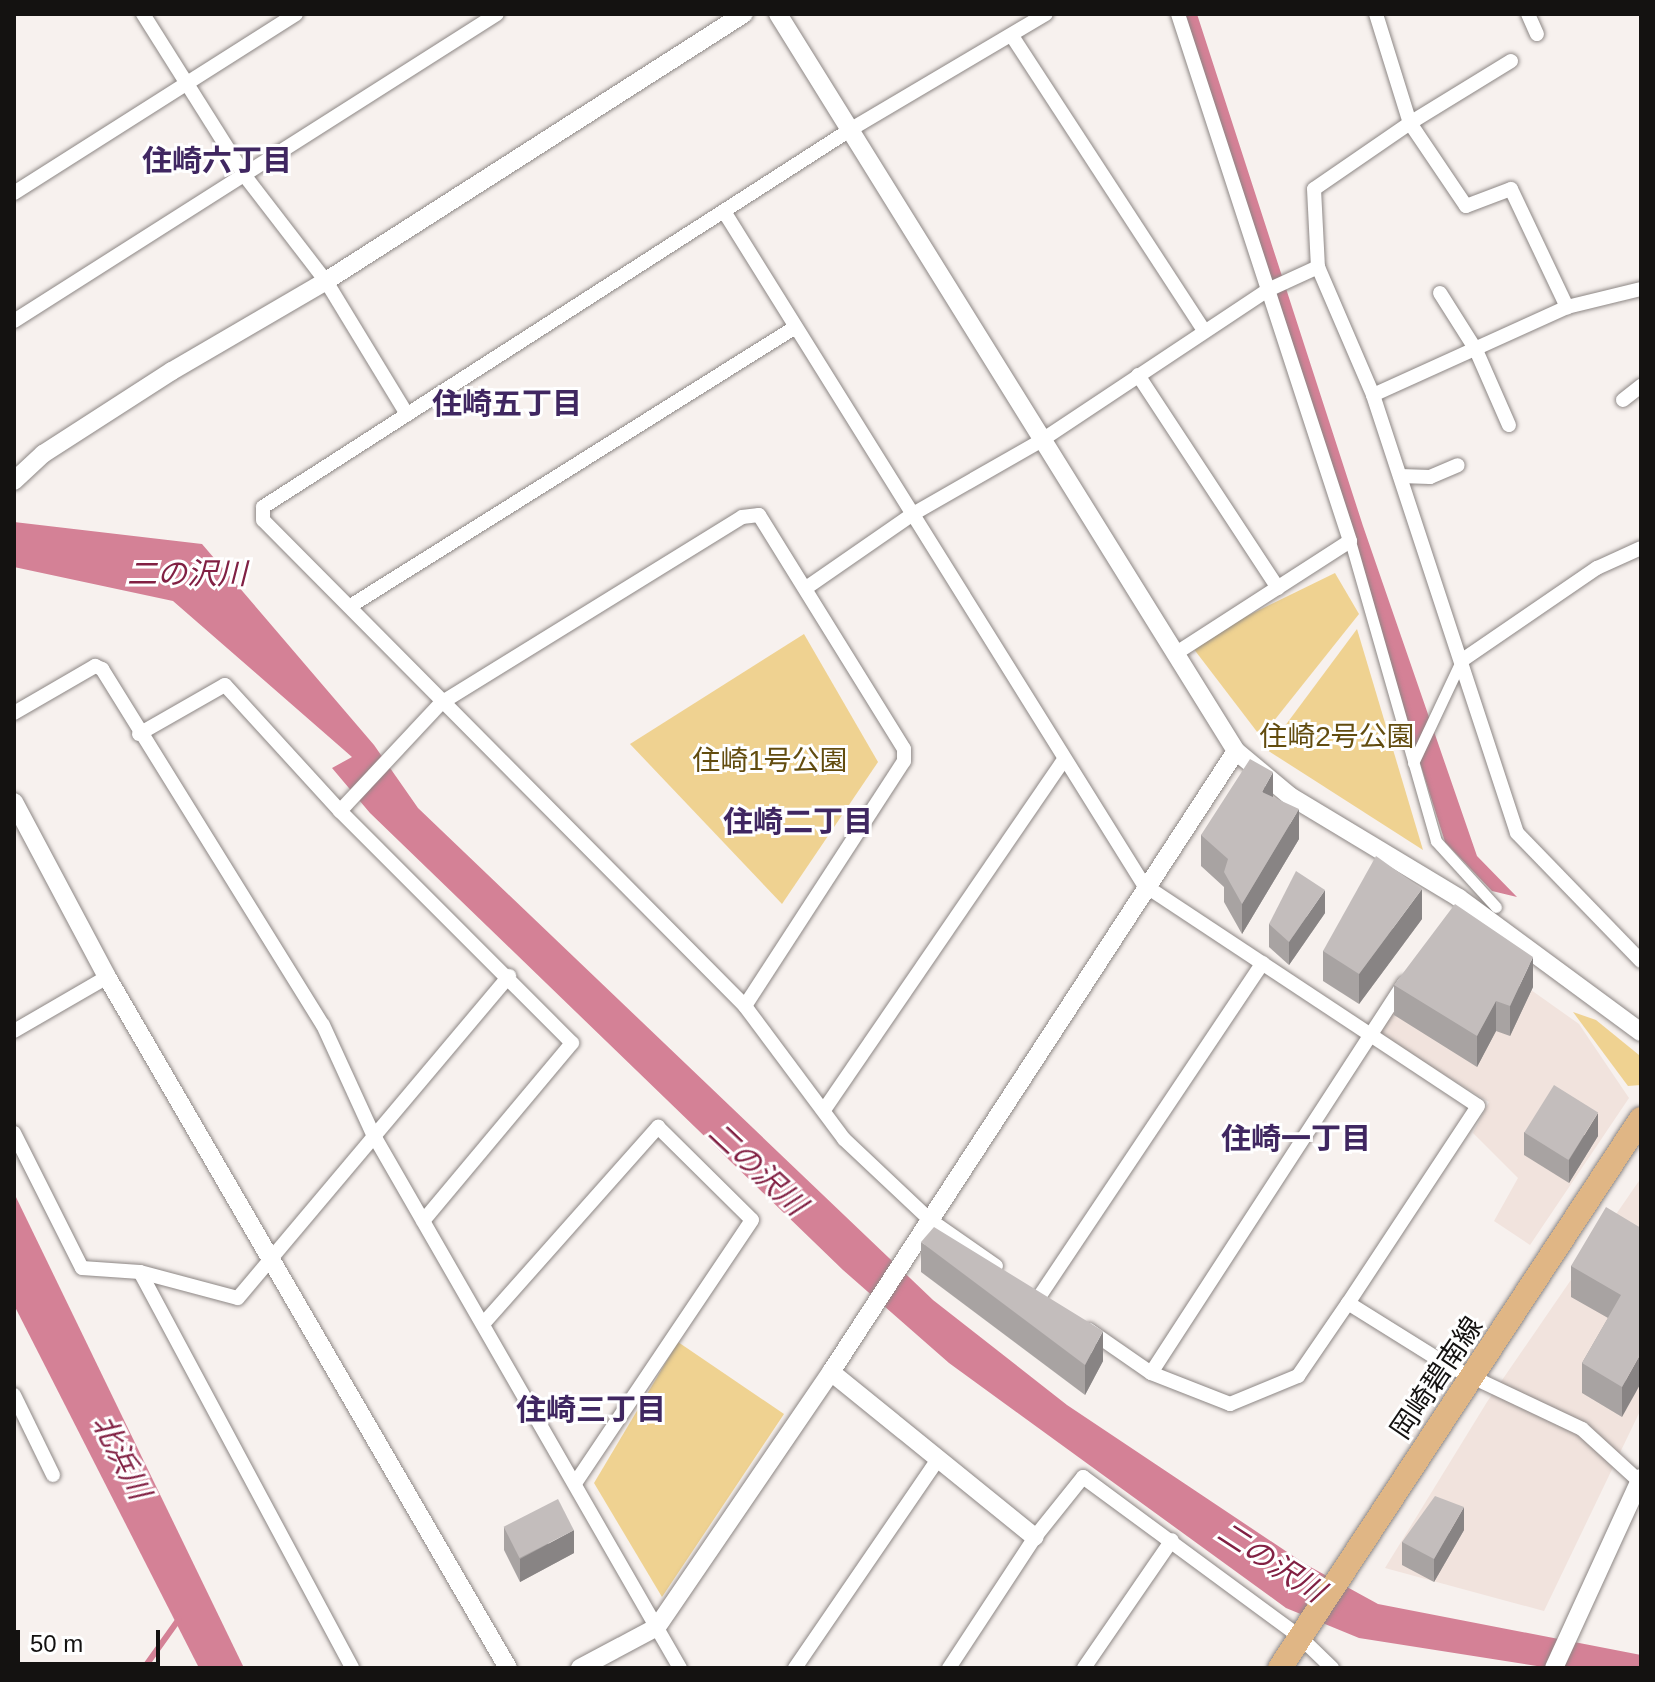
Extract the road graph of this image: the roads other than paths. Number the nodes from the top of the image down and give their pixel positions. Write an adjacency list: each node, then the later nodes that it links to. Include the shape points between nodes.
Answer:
1 (296, 14): 13 (street)
2 (497, 14): 16 (street)
3 (744, 14): 20 (street)
4 (778, 14): 15 (street)
5 (1046, 14): 11 (street)
6 (1178, 14): 22 (street)
7 (1376, 14): 14 (street)
8 (1528, 14): 10 (street)
9 (147, 15): 13 (street)
10 (1537, 34)
11 (1012, 36): 15 (street); 27 (street)
12 (1511, 61): 14 (street)
13 (186, 82): 16 (street); 17 (street)
14 (1410, 123): 19 (street, via 1314,189); 24 (street, via 1466,206 1511,189)
15 (853, 128): 18 (street); 35 (street)
16 (245, 176): 20 (street); 25 (street)
17 (14, 193)
18 (725, 213): 26 (street); 33 (street)
19 (1318, 267): 22 (street); 31 (street)
20 (326, 281): 33 (street); 38 (street, via 159,379 43,454)
21 (1641, 289): 24 (street)
22 (1268, 290): 27 (street); 40 (street)
23 (1440, 293): 28 (street)
24 (1567, 307): 28 (street)
25 (14, 321)
26 (794, 328): 39 (street); 44 (street)
27 (1204, 331): 29 (street)
28 (1476, 350): 31 (street); 34 (street)
29 (1138, 375): 35 (street); 43 (street)
30 (1641, 386): 32 (street)
31 (1373, 395): 37 (street)
32 (1623, 400)
33 (407, 414): 44 (street, via 263,507 263,520)
34 (1509, 425)
35 (1042, 440): 39 (street); 45 (street)
36 (1458, 465): 37 (street, via 1430,477)
37 (1400, 476): 46 (street)
38 (14, 481)
39 (913, 514): 42 (street); 51 (street)
40 (1350, 541): 43 (street); 52 (street)
41 (1640, 551): 46 (street, via 1597,568)
42 (806, 588): 47 (street, via 759,515 742,517); 62 (street, via 904,749 904,761)
43 (1278, 588): 45 (street)
44 (352, 605): 47 (street)
45 (1178, 652): 50 (street)
46 (1461, 661): 52 (street); 57 (street, via 1517,833)
47 (441, 703): 54 (street); 62 (street)
48 (14, 713): 49 (street, via 95,666 102,669)
49 (139, 734): 54 (street, via 225,685); 69 (street, via 323,1025)
50 (1236, 751): 55 (street); 64 (street, via 1290,796)
51 (1064, 760): 55 (street); 66 (street)
52 (1413, 763): 56 (street, via 1436,841)
53 (14, 802): 61 (street)
54 (340, 811): 60 (street)
55 (1144, 885): 58 (street); 70 (street)
56 (1496, 907)
57 (1641, 961)
58 (1263, 963): 65 (street); 74 (street)
59 (1411, 972): 65 (street)
60 (509, 976): 69 (street); 71 (street, via 572,1043)
61 (107, 977): 63 (street); 72 (street)
62 (745, 1006): 66 (street)
63 (14, 1031)
64 (1641, 1032)
65 (1370, 1034): 75 (street, via 1478,1106); 80 (street)
66 (824, 1110): 70 (street, via 844,1139)
67 (1641, 1119): 81 (main road, 岡崎碧南線)
68 (14, 1133): 73 (street, via 82,1268)
69 (373, 1134): 71 (street); 72 (street)
70 (930, 1220): 74 (street); 79 (street)
71 (423, 1221): 77 (street)
72 (272, 1259): 73 (street, via 238,1298); 92 (street)
73 (140, 1272): 91 (street)
74 (1027, 1288): 76 (street)
75 (1348, 1303): 80 (street, via 1298,1376 1230,1404); 81 (street)
76 (1052, 1306)
77 (483, 1324): 86 (street); 86 (street, via 658,1127 752,1220)
78 (1079, 1324): 80 (street)
79 (831, 1372): 83 (street); 89 (street)
80 (1151, 1373)
81 (1475, 1378): 85 (street, via 1582,1429); 90 (main road, 岡崎碧南線)
82 (14, 1395): 84 (street)
83 (938, 1459): 87 (street); 95 (street)
84 (53, 1475)
85 (1640, 1480): 100 (street)
86 (575, 1483): 89 (street)
87 (1035, 1537): 88 (street, via 1083,1477); 96 (street)
88 (1172, 1540): 90 (street); 97 (street)
89 (657, 1627): 93 (street); 94 (street)
90 (1300, 1637): 98 (main road, 岡崎碧南線); 99 (street)
91 (352, 1668)
92 (508, 1668)
93 (580, 1668)
94 (680, 1668)
95 (795, 1668)
96 (949, 1668)
97 (1084, 1668)
98 (1280, 1668)
99 (1332, 1668)
100 (1554, 1668)

